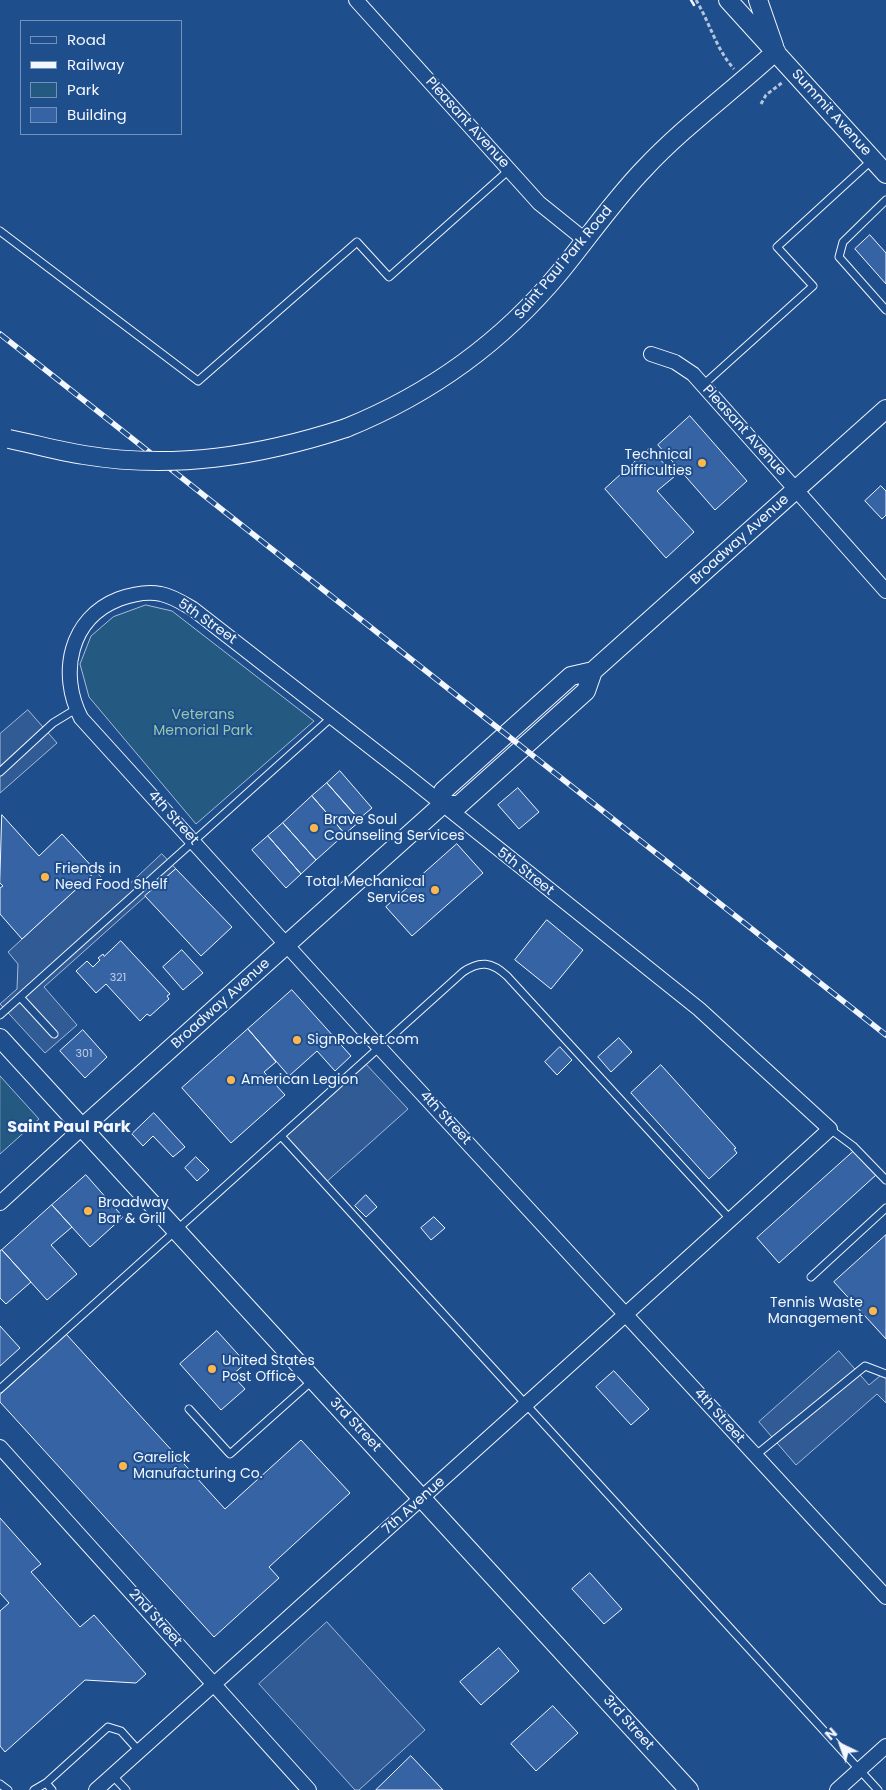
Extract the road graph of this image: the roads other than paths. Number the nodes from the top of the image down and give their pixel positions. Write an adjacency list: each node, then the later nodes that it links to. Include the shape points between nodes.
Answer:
1 (356, 0): 6 (street, Pleasant Avenue)
2 (728, 0): 4 (street, Summit Avenue)
3 (758, 0): 4 (street, Summit Avenue)
4 (776, 51): 5 (street, Summit Avenue); 10 (street, Saint Paul Park Road, via 647,165)
5 (873, 159): 7 (street, Summit Avenue); 13 (lane, via 777,247 813,286)
6 (509, 170): 9 (lane, via 389,277 357,242 198,381); 10 (street, Pleasant Avenue, via 548,211)
7 (886, 174)
8 (886, 200): 11 (lane, via 843,242 839,257)
9 (0, 231)
10 (585, 240): 15 (street, Saint Paul Park Road, bridge, via 538,298 484,348 448,375 402,402 346,428 286,447 180,462 85,455)
11 (886, 310)
12 (651, 354): 13 (street, Pleasant Avenue, via 682,366)
13 (703, 385): 16 (street, Pleasant Avenue)
14 (886, 409): 16 (street, Broadway Avenue)
15 (5, 437)
16 (797, 489): 17 (street, Pleasant Avenue); 22 (street, Broadway Avenue, via 593,670 586,691 459,805)
17 (886, 591)
18 (92, 616): 19 (street, 4th Street, via 71,650 70,687); 20 (street, 5th Street, via 110,602 128,595 146,592 178,600)
19 (76, 709): 21 (lane, via 53,723); 23 (street, 4th Street)
20 (332, 718): 22 (street, 5th Street); 23 (lane)
21 (0, 772)
22 (442, 805): 24 (street, Broadway Avenue); 31 (street, 5th Street, via 699,1009)
23 (194, 841): 24 (street, 4th Street); 25 (lane)
24 (287, 944): 29 (street, 4th Street); 30 (street, Broadway Avenue)
25 (20, 997): 26 (lane); 27 (lane)
26 (0, 1015)
27 (54, 1034)
28 (0, 1038): 30 (street, 3rd Street)
29 (379, 1047): 32 (lane); 36 (lane, via 463,972 482,963 494,966 507,976); 39 (street, 4th Street)
30 (82, 1128): 34 (street, Broadway Avenue); 37 (street, 3rd Street)
31 (830, 1129): 33 (lane, via 853,1146); 36 (street)
32 (281, 1136): 37 (lane); 43 (lane)
33 (886, 1180)
34 (0, 1203)
35 (886, 1208): 38 (lane)
36 (731, 1220): 39 (street, 7th Avenue)
37 (176, 1231): 41 (street, 3rd Street); 42 (lane)
38 (811, 1278)
39 (628, 1315): 43 (street, 7th Avenue); 46 (street, 4th Street)
40 (886, 1374): 46 (lane, via 865,1366)
41 (313, 1380): 44 (lane, via 230,1454); 47 (street, 3rd Street)
42 (0, 1389)
43 (526, 1407): 47 (street, 7th Avenue); 52 (lane)
44 (189, 1409)
45 (0, 1447): 49 (street, 2nd Street)
46 (756, 1455): 48 (street, 4th Street)
47 (423, 1498): 49 (street, 7th Avenue); 62 (street, 3rd Street)
48 (886, 1597)
49 (214, 1684): 51 (street, 7th Avenue); 61 (street, 2nd Street)
50 (886, 1746): 52 (street)
51 (139, 1752): 53 (street, 7th Avenue); 55 (lane, via 121,1732 108,1727)
52 (860, 1770): 63 (street); 64 (lane)
53 (112, 1775): 59 (street, 7th Avenue); 60 (lane)
54 (0, 1784): 56 (lane)
55 (46, 1784): 57 (lane); 58 (lane)
56 (8, 1790)
57 (34, 1790)
58 (52, 1790)
59 (96, 1790)
60 (126, 1790)
61 (310, 1790)
62 (689, 1790)
63 (837, 1790)
64 (878, 1790)

